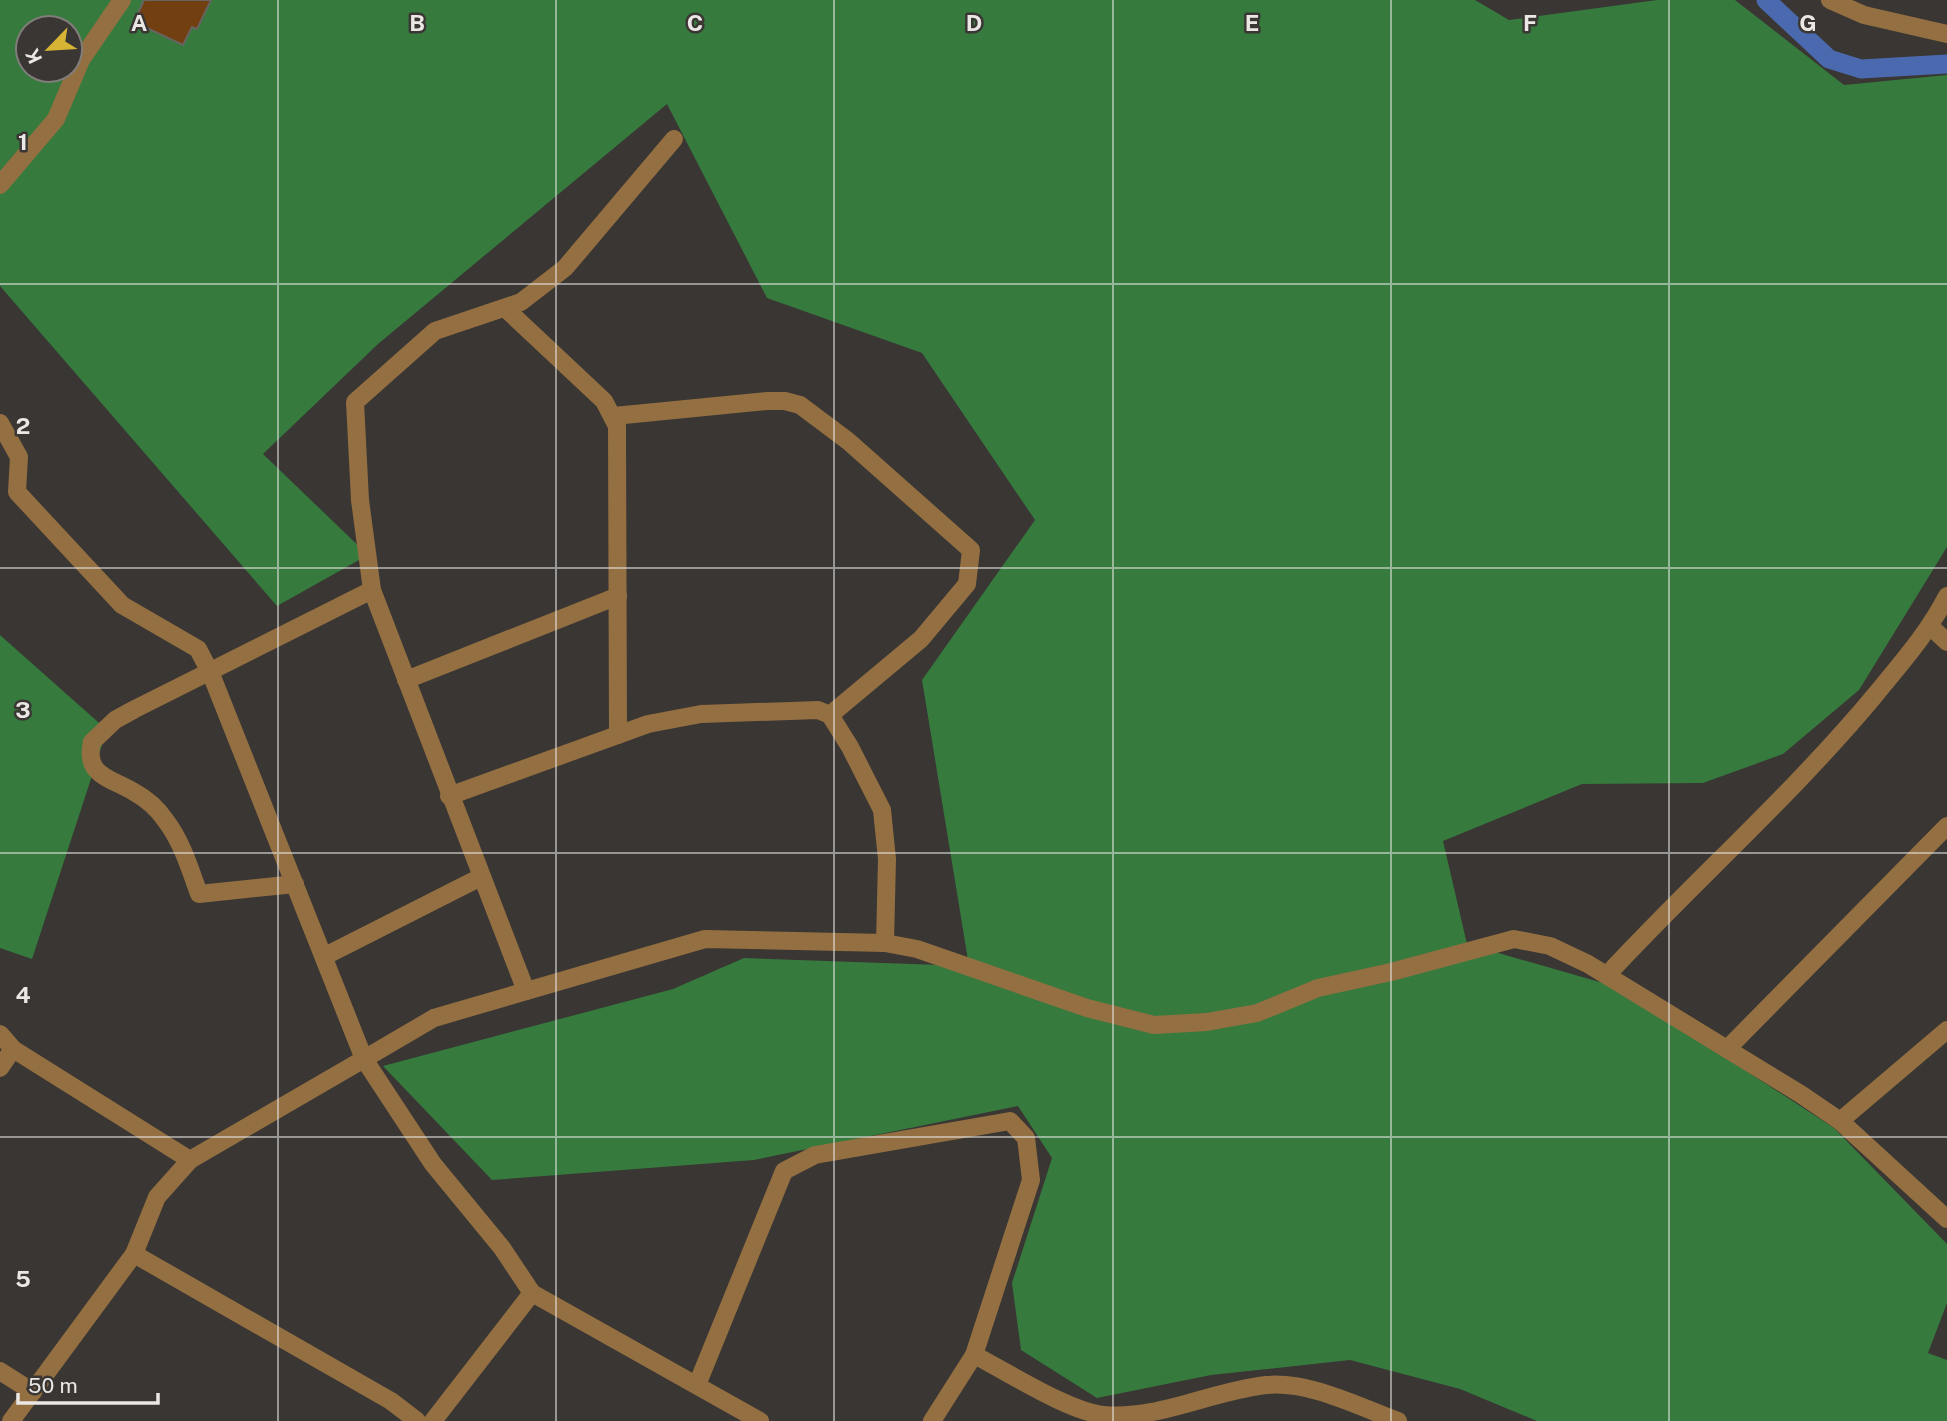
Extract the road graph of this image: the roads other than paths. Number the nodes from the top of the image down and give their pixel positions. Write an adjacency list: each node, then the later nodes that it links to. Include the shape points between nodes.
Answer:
1 (1830, 0): 3 (street, via 1864,15)
2 (115, 5): 5 (street, via 81,60 56,119)
3 (1947, 34)
4 (674, 139): 6 (street, via 565,268 521,302)
5 (0, 185)
6 (505, 308): 7 (street, via 604,401); 10 (street, via 435,331 355,402 360,500)
7 (614, 416): 11 (street, via 618,437); 17 (street, via 767,401 800,405 848,441 971,550 967,584 921,639)
8 (0, 424): 9 (street, via 19,457)
9 (8, 489): 15 (street, via 122,605 198,649)
10 (372, 590): 15 (street); 16 (street)
11 (618, 596): 16 (street); 18 (street)
12 (1947, 596): 13 (street)
13 (1931, 627): 14 (street); 25 (street, via 1829,750)
14 (1947, 642)
15 (211, 674): 22 (street); 22 (street, via 135,709 96,734 90,750 93,767 105,779 145,799 166,821 199,894)
16 (406, 680): 19 (street)
17 (830, 715): 18 (street, via 818,710 701,714); 23 (street, via 882,810 887,859)
18 (618, 735): 19 (street)
19 (449, 796): 21 (street)
20 (1947, 826): 29 (street)
21 (481, 877): 24 (street); 26 (street)
22 (295, 884): 24 (street)
23 (885, 943): 25 (street, via 917,949 1087,1008 1154,1024 1207,1022 1257,1013 1318,988 1514,939 1550,946); 26 (street, via 705,939)
24 (325, 956): 31 (street)
25 (1607, 975): 29 (street)
26 (526, 991): 31 (street, via 434,1018)
27 (1947, 1030): 33 (street)
28 (0, 1034): 30 (street)
29 (1727, 1048): 33 (street)
30 (13, 1049): 32 (street); 34 (street)
31 (364, 1059): 34 (street); 37 (street, via 433,1164 502,1248)
32 (0, 1068)
33 (1840, 1121): 35 (street)
34 (190, 1160): 36 (street, via 157,1197)
35 (1947, 1219)
36 (134, 1254): 41 (street); 44 (street, via 391,1401)
37 (532, 1293): 40 (street); 45 (street)
38 (974, 1355): 40 (street, via 1031,1181 1026,1138 1010,1121 815,1155 784,1171); 42 (street); 47 (street)
39 (0, 1371): 41 (street)
40 (698, 1385): 46 (street)
41 (33, 1392): 43 (street)
42 (1102, 1418): 48 (street, via 1267,1385 1305,1388)
43 (11, 1421)
44 (417, 1421)
45 (433, 1421)
46 (760, 1421)
47 (932, 1421)
48 (1398, 1421)

